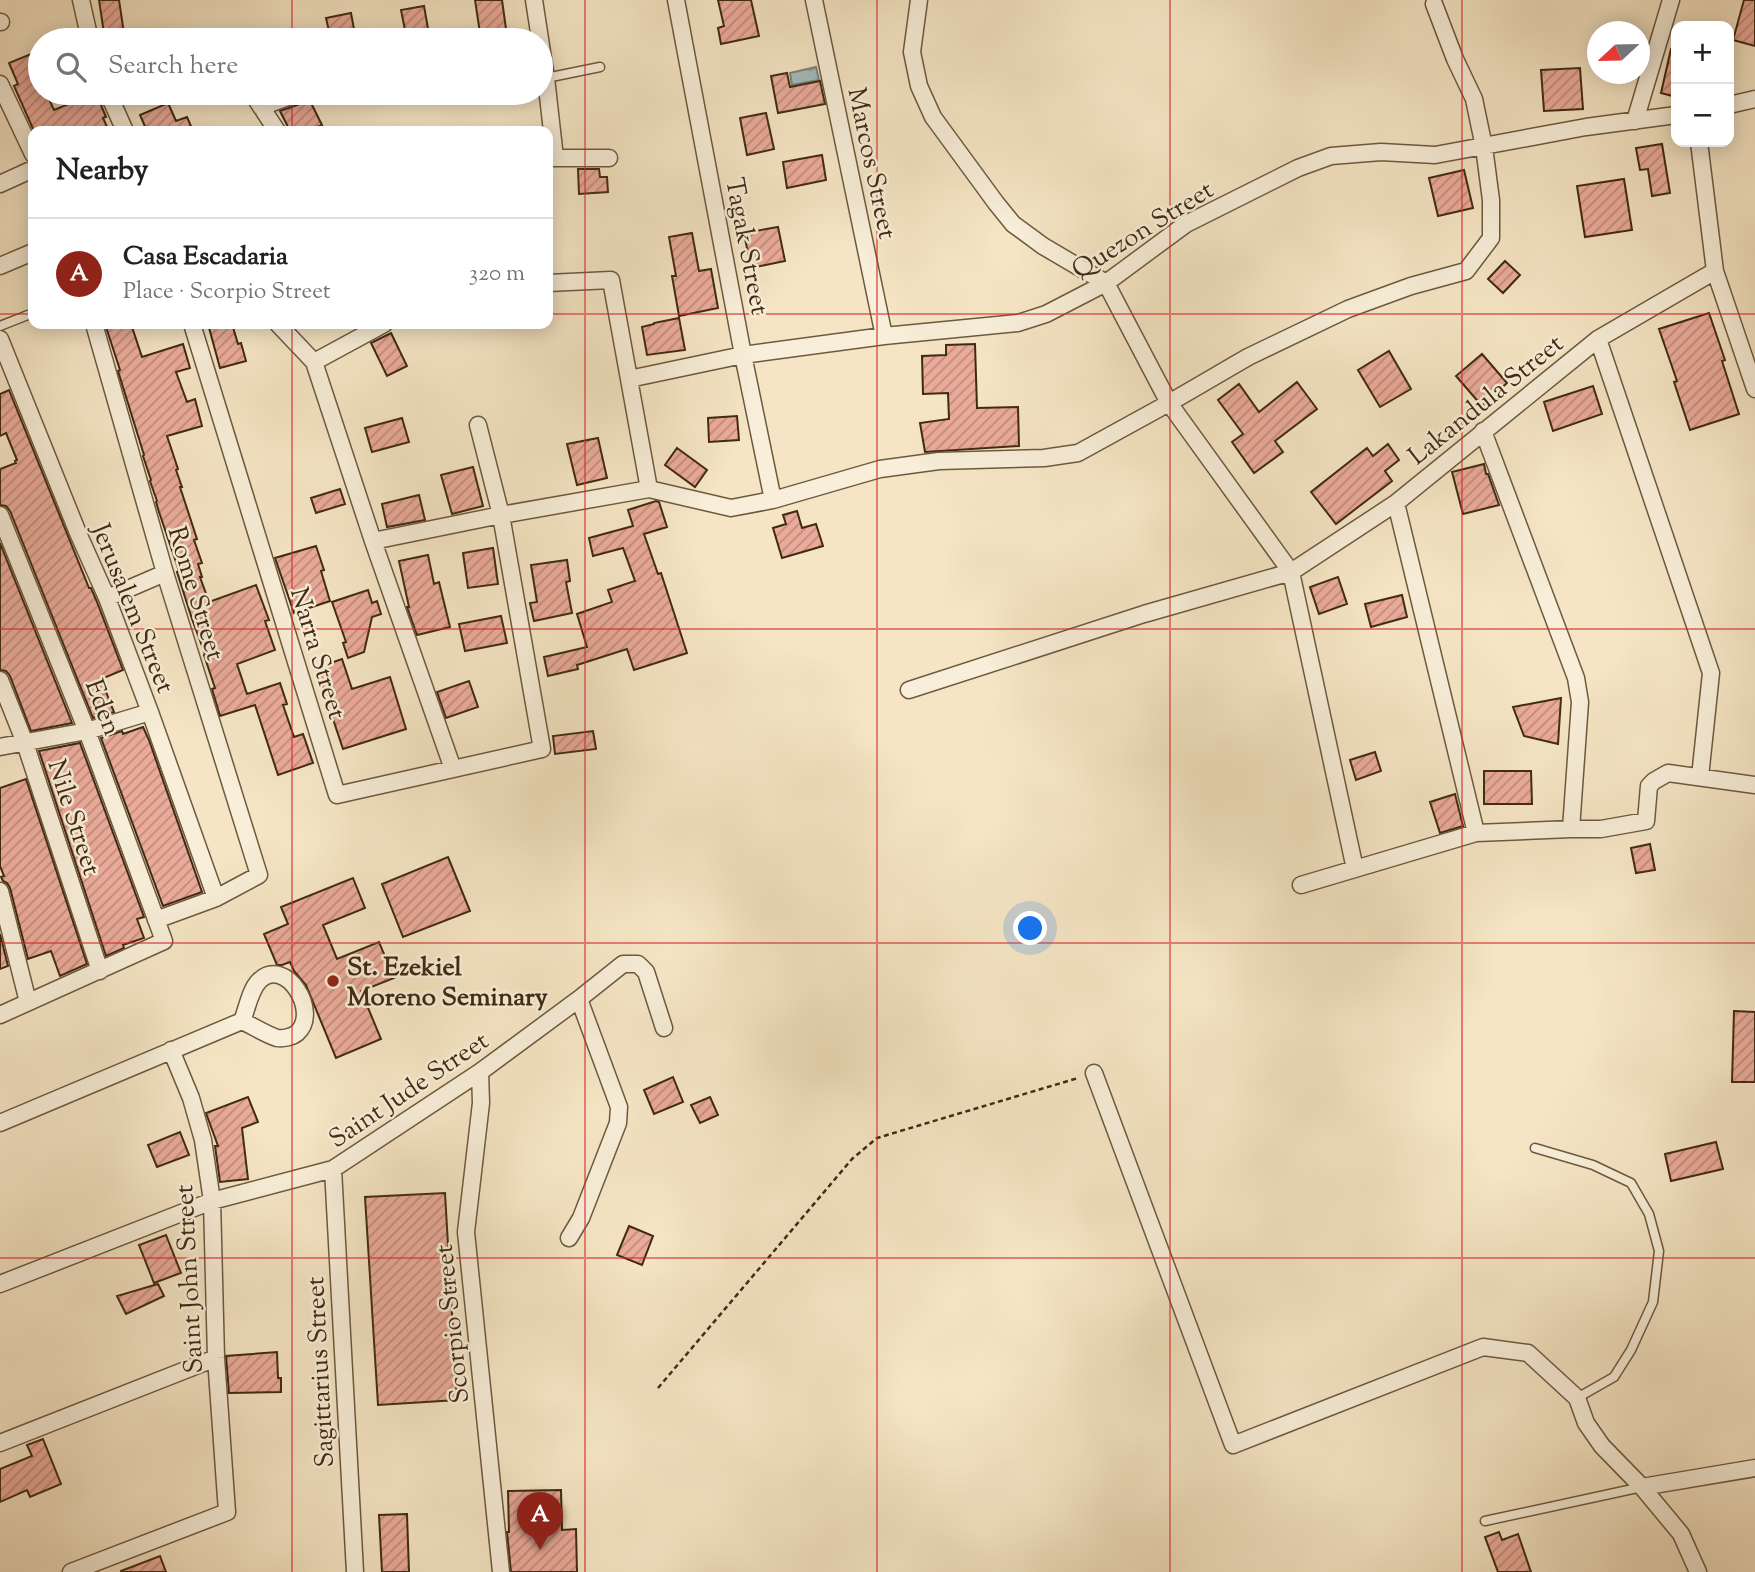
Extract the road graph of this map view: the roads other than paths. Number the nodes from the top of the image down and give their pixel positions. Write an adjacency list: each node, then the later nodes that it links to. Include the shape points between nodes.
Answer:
1 (81, 0): 8 (street)
2 (534, 0): 9 (street)
3 (676, 0): 46 (street, Tagak Street)
4 (814, 0): 42 (street, Marcos Street)
5 (919, 0): 35 (street, via 912,52 919,86 933,117 1013,224)
6 (1671, 0): 20 (street)
7 (1434, 4): 25 (street, via 1474,99)
8 (87, 28)
9 (539, 28)
10 (600, 66): 11 (lane)
11 (553, 76)
12 (0, 85): 24 (street)
13 (1755, 99): 14 (street)
14 (1734, 104)
15 (113, 105): 21 (street)
16 (266, 105): 18 (street)
17 (548, 105): 23 (street)
18 (261, 107): 22 (street)
19 (1671, 116): 20 (street, Quezon Street)
20 (1635, 121): 25 (street, Quezon Street)
21 (123, 126)
22 (274, 126)
23 (549, 126)
24 (28, 144)
25 (1483, 147): 35 (street, Quezon Street, via 1435,155 1381,152 1331,156 1186,224); 50 (street, via 1491,238 1466,271 1348,309 1248,357)
26 (1700, 147): 33 (street)
27 (553, 158): 28 (street)
28 (609, 158)
29 (28, 171): 30 (street)
30 (0, 184)
31 (28, 254): 32 (street)
32 (0, 266)
33 (1715, 271): 43 (street, Lakandula Street); 45 (street)
34 (553, 283): 48 (street, via 611,280)
35 (1106, 283): 42 (street, Quezon Street, via 1018,323); 50 (street)
36 (28, 315): 37 (lane)
37 (0, 326)
38 (95, 329): 60 (street, Rome Street)
39 (194, 329): 68 (street, Narra Street, via 337,795)
40 (283, 329): 47 (street)
41 (375, 329): 47 (street)
42 (884, 336): 46 (street, Quezon Street)
43 (1598, 339): 52 (street, Lakandula Street); 69 (street, via 1712,673)
44 (0, 340): 61 (street, Jerusalem Street)
45 (1749, 350): 49 (street)
46 (743, 355): 48 (street, Quezon Street); 54 (street, Tagak Street)
47 (314, 362): 58 (street)
48 (629, 379): 53 (street)
49 (1755, 389)
50 (1169, 403): 54 (street, via 1078,453 880,469); 59 (street)
51 (478, 425): 57 (street)
52 (1483, 431): 55 (street, Lakandula Street); 71 (street, via 1577,678 1580,702)
53 (649, 489): 54 (street, via 731,508); 57 (street)
54 (773, 500)
55 (1396, 503): 59 (street, Lakandula Street); 72 (street)
56 (0, 514): 65 (street, Eden)
57 (501, 515): 58 (street); 68 (street, Narra Street, via 542,749)
58 (373, 541): 68 (street)
59 (1291, 572): 63 (street, Lakandula Street); 73 (street)
60 (165, 573): 61 (street); 76 (street, Rome Street, via 259,875)
61 (107, 598): 64 (street, Jerusalem Street)
62 (0, 682): 66 (street, Nile Street)
63 (909, 690)
64 (150, 712): 65 (street); 76 (street, Jerusalem Street)
65 (87, 731): 66 (street); 77 (street, Eden)
66 (25, 743): 67 (street); 78 (street, Nile Street)
67 (0, 747)
68 (453, 769)
69 (1700, 778): 70 (street); 71 (street, via 1668,773 1654,781 1649,786 1646,821)
70 (1755, 785)
71 (1571, 829): 72 (street)
72 (1476, 833): 73 (street)
73 (1355, 869): 74 (street)
74 (1301, 885)
75 (0, 891): 80 (street)
76 (216, 898): 77 (street)
77 (156, 920): 78 (street, via 164,941)
78 (100, 971): 80 (street)
79 (579, 999): 83 (street, Saint Jude Street, via 624,964 638,964 646,972); 85 (street, Saint Jude Street); 91 (street, via 619,1107 618,1123)
80 (28, 1002): 81 (street)
81 (0, 1015)
82 (242, 1021): 84 (street)
83 (664, 1028)
84 (171, 1050): 87 (street); 90 (street, Saint John Street, via 203,1140)
85 (480, 1072): 89 (street, Saint Jude Street); 101 (street, Scorpio Street, via 481,1103 466,1232)
86 (1094, 1073): 94 (street, via 1233,1445 1483,1347 1528,1353)
87 (0, 1123)
88 (1535, 1148): 94 (lane, via 1593,1165 1631,1184 1649,1214 1659,1251 1653,1302 1632,1350 1614,1377)
89 (332, 1169): 90 (street, Saint Jude Street); 100 (street, Sagittarius Street)
90 (212, 1201): 92 (street, Saint Jude Street); 93 (street, Saint John Street)
91 (569, 1238)
92 (0, 1284)
93 (216, 1358): 95 (street); 99 (street, Saint John Street, via 227,1512)
94 (1577, 1398): 97 (street, via 1586,1423 1602,1446)
95 (0, 1443)
96 (1755, 1468): 97 (street)
97 (1642, 1487): 98 (lane); 102 (street, via 1681,1534)
98 (1485, 1521)
99 (71, 1572)
100 (355, 1572)
101 (501, 1572)
102 (1698, 1572)

